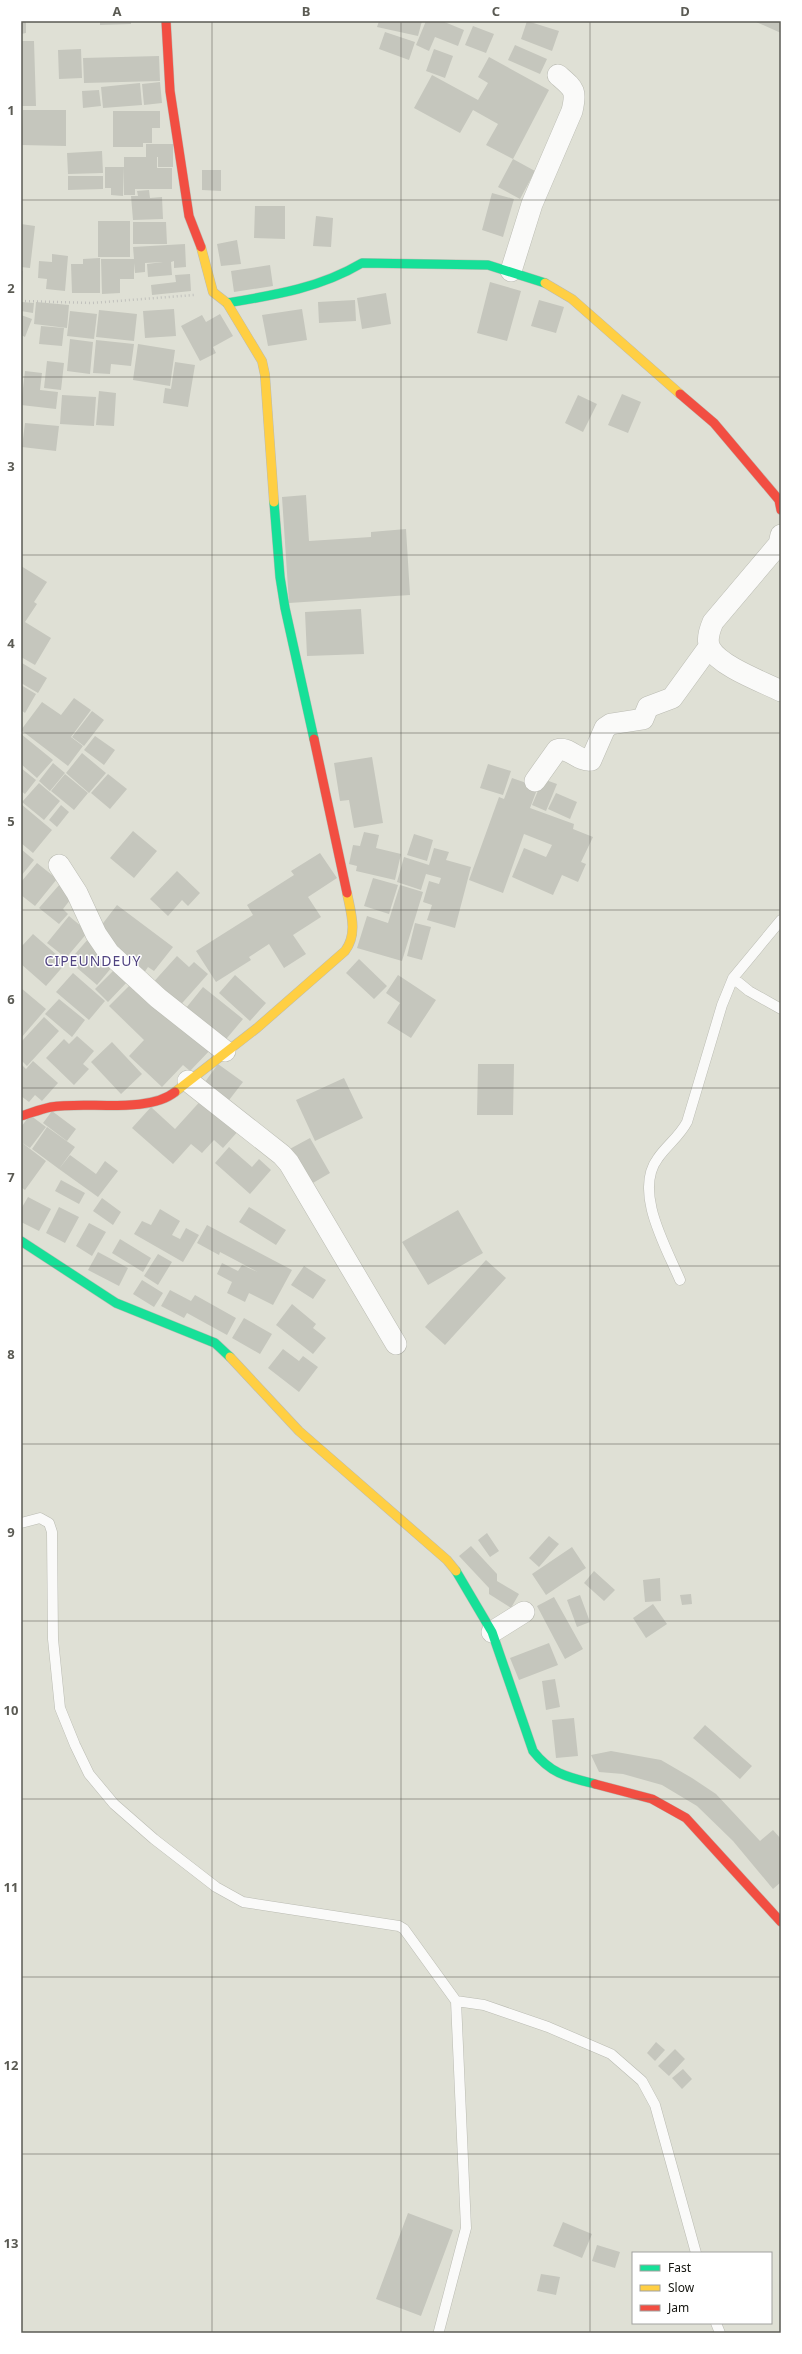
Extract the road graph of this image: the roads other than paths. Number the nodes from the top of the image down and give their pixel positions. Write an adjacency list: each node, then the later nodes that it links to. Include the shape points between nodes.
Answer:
1 (166, 21): 4 (street, via 170,91 189,216 213,292)
2 (558, 75): 3 (street, via 573,88 575,97 572,111 532,204)
3 (511, 270): 4 (street, via 488,265 362,263 320,285); 5 (street, via 544,282 572,299 671,384 714,423 779,500)
4 (227, 303): 14 (street, via 262,361 265,375 280,577 353,925 351,943 345,951 257,1028)
5 (781, 510)
6 (781, 535): 7 (street, via 779,544 713,622 710,630)
7 (710, 647): 8 (street, via 723,661); 9 (street, via 672,698 648,707 643,718 611,724 605,728 590,760 583,760 564,749 557,750)
8 (781, 691)
9 (535, 781)
10 (59, 865): 14 (street, via 109,953 158,998)
11 (781, 920): 12 (lane)
12 (733, 978): 13 (lane, via 749,991); 18 (lane, via 722,1005 687,1122 680,1135 657,1158 649,1179 653,1218)
13 (781, 1009)
14 (225, 1051): 15 (street)
15 (188, 1081): 16 (street, via 170,1096 159,1101 142,1104 51,1107); 19 (street, via 282,1155)
16 (21, 1116)
17 (21, 1241): 22 (street, via 116,1304 214,1343 226,1351 299,1431 447,1560 460,1577)
18 (680, 1280)
19 (396, 1344)
20 (21, 1523): 24 (lane, via 40,1518 49,1523 52,1532 53,1638 60,1708 89,1774 114,1804 216,1887 243,1902 399,1926 404,1929)
21 (524, 1612): 22 (street)
22 (492, 1632): 23 (street, via 533,1751 544,1765 562,1776 652,1800 686,1818)
23 (781, 1922)
24 (456, 2001): 25 (lane, via 484,2005 548,2027 611,2054 642,2081 654,2105); 26 (lane, via 466,2228)
25 (696, 2252)
26 (439, 2331)

